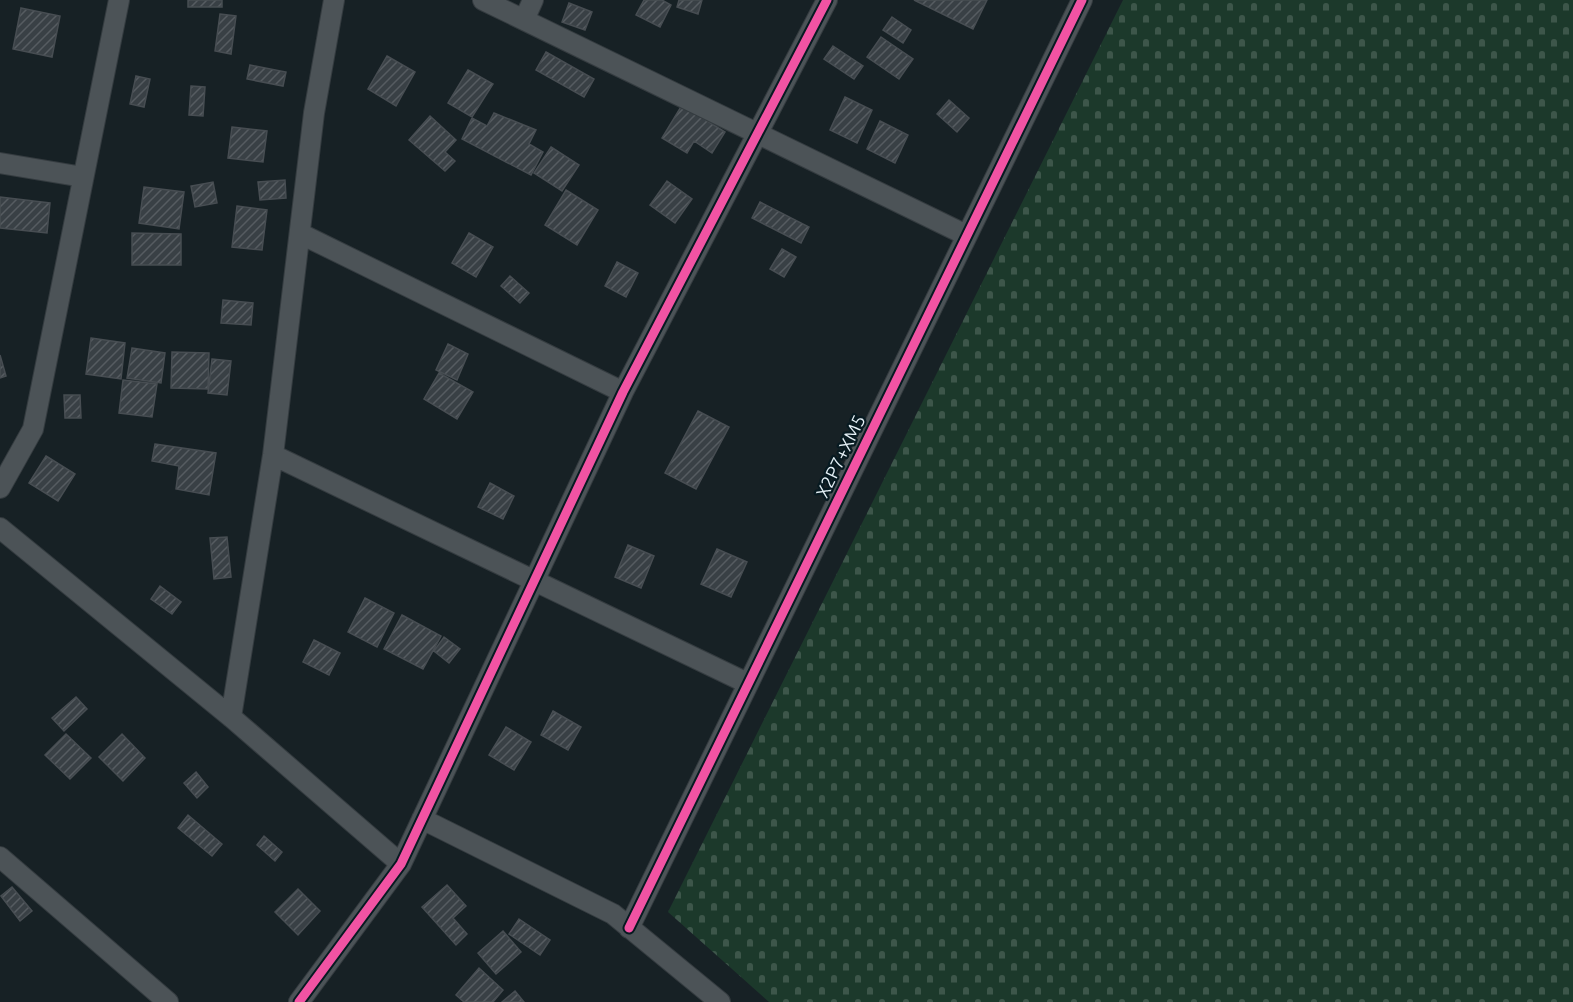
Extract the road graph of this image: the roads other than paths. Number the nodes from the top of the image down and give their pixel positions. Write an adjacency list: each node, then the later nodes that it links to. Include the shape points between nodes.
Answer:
1 (119, 0): 10 (street)
2 (334, 0): 11 (street, via 314,113)
3 (483, 0): 7 (street)
4 (533, 0): 7 (street)
5 (827, 0): 8 (street)
6 (1082, 0): 12 (street, X2P7+XM5)
7 (524, 20): 8 (street)
8 (759, 135): 12 (street); 13 (street)
9 (0, 163): 10 (street)
10 (83, 177): 15 (street, via 33,429)
11 (301, 234): 13 (street); 14 (street)
12 (966, 236): 18 (street, X2P7+XM5)
13 (623, 392): 17 (street)
14 (273, 454): 17 (street); 19 (street)
15 (0, 488)
16 (0, 528): 19 (street)
17 (535, 580): 18 (street); 20 (street)
18 (747, 682): 23 (street, X2P7+XM5)
19 (231, 717): 22 (street)
20 (422, 819): 22 (street); 23 (street, via 613,914)
21 (0, 857): 24 (street)
22 (400, 864): 25 (street)
23 (629, 928): 26 (street)
24 (168, 1002)
25 (299, 1002)
26 (720, 1002)

